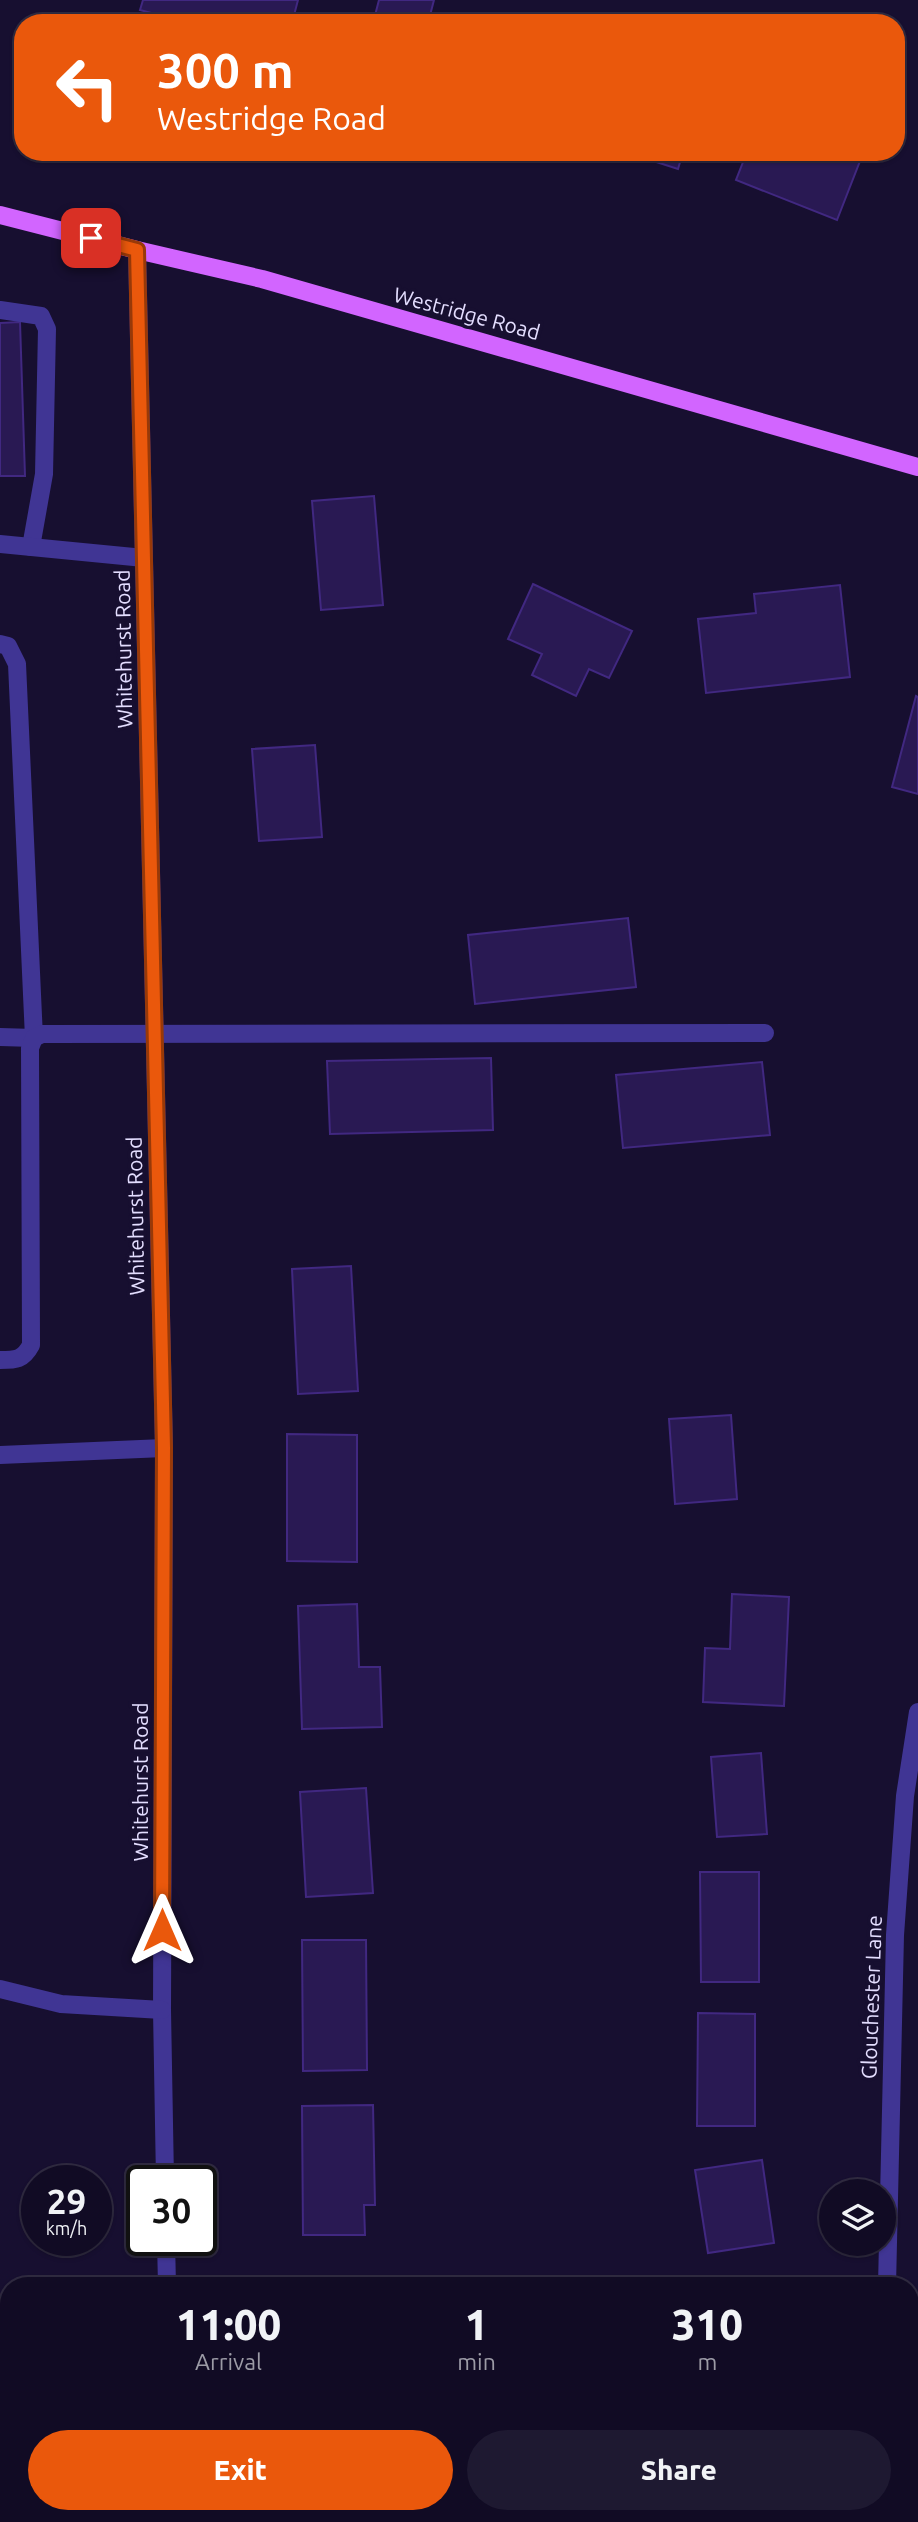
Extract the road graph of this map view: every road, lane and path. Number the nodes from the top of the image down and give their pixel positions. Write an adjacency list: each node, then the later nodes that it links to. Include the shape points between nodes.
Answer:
1 (0, 215): 2 (main road, Westridge Road)
2 (137, 250): 4 (main road, Westridge Road, via 262,279); 7 (street, Whitehurst Road)
3 (0, 310): 6 (street, via 40,316 47,329 44,474)
4 (918, 467)
5 (0, 544): 6 (street)
6 (31, 547): 7 (street)
7 (145, 558): 10 (street, Whitehurst Road)
8 (0, 644): 12 (street, via 8,646 17,664)
9 (765, 1033): 10 (street)
10 (154, 1034): 12 (street, via 42,1034); 14 (street, Whitehurst Road)
11 (0, 1037): 12 (street)
12 (34, 1038): 13 (street, via 30,1048 30,1345 18,1360)
13 (0, 1360)
14 (164, 1448): 15 (street); 18 (street, Whitehurst Road)
15 (0, 1455)
16 (918, 1712): 22 (street, Glouchester Lane, via 905,1796 895,1935)
17 (0, 1989): 18 (street, via 61,2004)
18 (162, 2010): 19 (street, Whitehurst Road)
19 (165, 2165)
20 (166, 2256): 21 (street)
21 (167, 2277)
22 (887, 2277)

